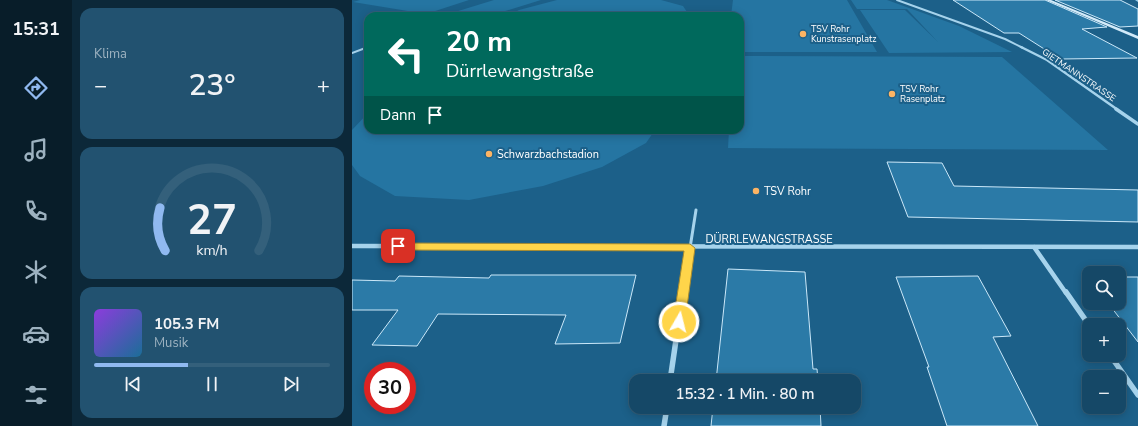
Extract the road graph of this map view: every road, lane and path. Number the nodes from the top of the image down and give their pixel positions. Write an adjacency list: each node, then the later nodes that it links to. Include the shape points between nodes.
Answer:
1 (897, 0): 6 (street, GIETMANNSTRASSE, via 1005,39 1047,60)
2 (1048, 0): 3 (street)
3 (1138, 38)
4 (364, 48): 5 (lane)
5 (352, 53)
6 (1138, 124)
7 (696, 210): 11 (lane)
8 (352, 246): 11 (street, DÜRRLEWANGSTRASSE)
9 (1034, 247): 10 (street, DÜRRLEWANGSTRASSE); 11 (street, DÜRRLEWANGSTRASSE); 12 (street)
10 (1138, 247)
11 (690, 248): 14 (street)
12 (1084, 318)
13 (1115, 362): 15 (street)
14 (671, 374)
15 (1138, 395)
16 (666, 414): 17 (street)
17 (664, 426)

